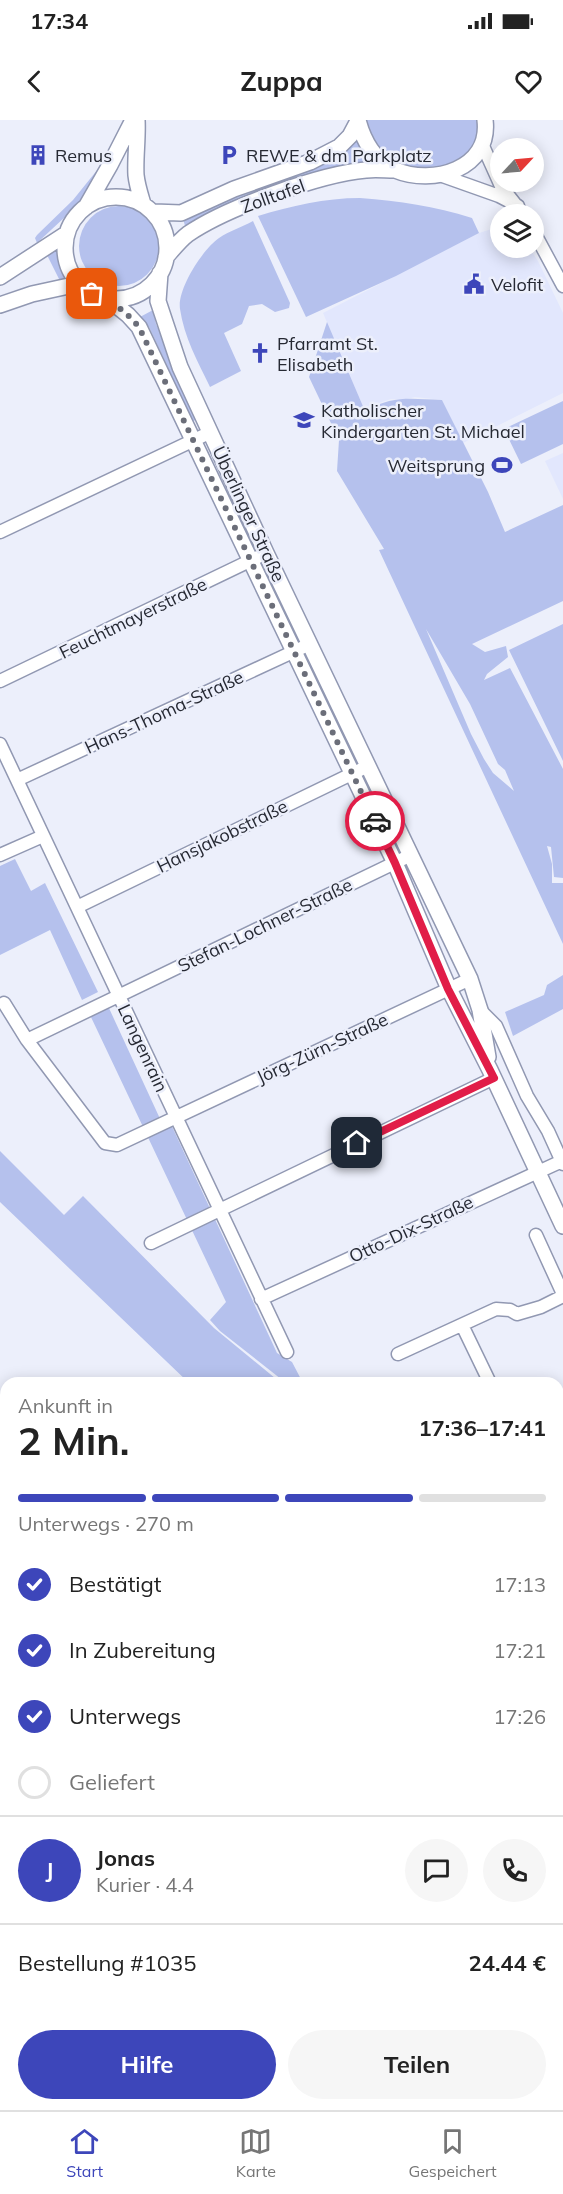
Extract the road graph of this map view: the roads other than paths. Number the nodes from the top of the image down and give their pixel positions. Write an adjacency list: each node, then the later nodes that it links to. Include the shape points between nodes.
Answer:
1 (133, 120): 10 (street)
2 (137, 120): 11 (street, via 137,185)
3 (358, 120): 6 (street, via 370,150); 11 (street, Zolltafel, via 339,147 310,162 181,213)
4 (497, 120): 5 (street)
5 (485, 133): 7 (street, via 472,161); 9 (street, via 501,186)
6 (394, 170): 7 (street, Zolltafel, via 417,176); 14 (street, Zolltafel, via 365,170 287,190 187,234)
7 (437, 174): 8 (street)
8 (511, 204)
9 (515, 204)
10 (86, 207): 11 (street, via 102,199 120,198); 12 (street)
11 (149, 208): 14 (street, via 165,232)
12 (66, 234): 16 (street); 17 (street, via 66,260)
13 (544, 251): 18 (street)
14 (166, 257): 15 (street)
15 (160, 273): 19 (street, via 138,294); 21 (street, Überlinger Straße, via 158,301 180,367)
16 (0, 278)
17 (78, 284): 19 (street); 20 (street)
18 (563, 286)
19 (108, 299): 22 (street, Überlinger Straße, via 139,327)
20 (0, 305)
21 (210, 432): 22 (street); 24 (street, Überlinger Straße)
22 (193, 441): 23 (street); 25 (street, Überlinger Straße)
23 (0, 532)
24 (266, 553): 25 (street, Feuchtmayerstraße); 26 (street, Überlinger Straße)
25 (251, 561): 27 (street, Überlinger Straße); 28 (street, Feuchtmayerstraße)
26 (310, 644): 27 (street, Hans-Thoma-Straße); 30 (street, Überlinger Straße)
27 (295, 651): 31 (street, Überlinger Straße); 32 (street, Hans-Thoma-Straße)
28 (0, 681)
29 (0, 744): 32 (street, Langenrain)
30 (368, 766): 31 (street, Hansjakobstraße); 35 (street, Überlinger Straße)
31 (352, 773): 36 (street, Überlinger Straße); 37 (street, Hansjakobstraße)
32 (17, 780): 33 (street, Langenrain)
33 (43, 837): 34 (street); 37 (street, Langenrain)
34 (0, 855)
35 (411, 855): 36 (street, Stefan-Lochner-Straße); 38 (street, Überlinger Straße)
36 (395, 863): 39 (street, Überlinger Straße); 40 (street, Stefan-Lochner-Straße)
37 (77, 907): 40 (street, Langenrain)
38 (470, 980): 39 (street, Jörg-Zürn-Straße); 42 (street, Überlinger Straße)
39 (448, 989): 44 (street, Überlinger Straße); 45 (street, Jörg-Zürn-Straße)
40 (118, 995): 43 (street, Stefan-Lochner-Straße); 45 (street, Langenrain)
41 (4, 1003): 43 (street, Jörg-Zürn-Straße)
42 (480, 1010): 44 (street, Überlinger Straße); 46 (street, Überlinger Straße, via 496,1026 526,1096)
43 (27, 1040): 45 (street, Jörg-Zürn-Straße, via 105,1143 117,1145)
44 (492, 1074): 47 (street, Überlinger Straße); 48 (street)
45 (175, 1117): 48 (street, Langenrain)
46 (562, 1162): 47 (street, Otto-Dix-Straße)
47 (537, 1171): 49 (street, Überlinger Straße); 53 (street, Otto-Dix-Straße)
48 (219, 1209): 51 (street); 53 (street, Langenrain)
49 (563, 1226)
50 (536, 1235): 52 (street)
51 (151, 1244)
52 (563, 1295): 54 (street, via 517,1314 496,1309)
53 (261, 1299): 55 (street, Langenrain)
54 (462, 1325): 56 (street); 57 (street)
55 (288, 1352)
56 (398, 1354)
57 (487, 1377)

